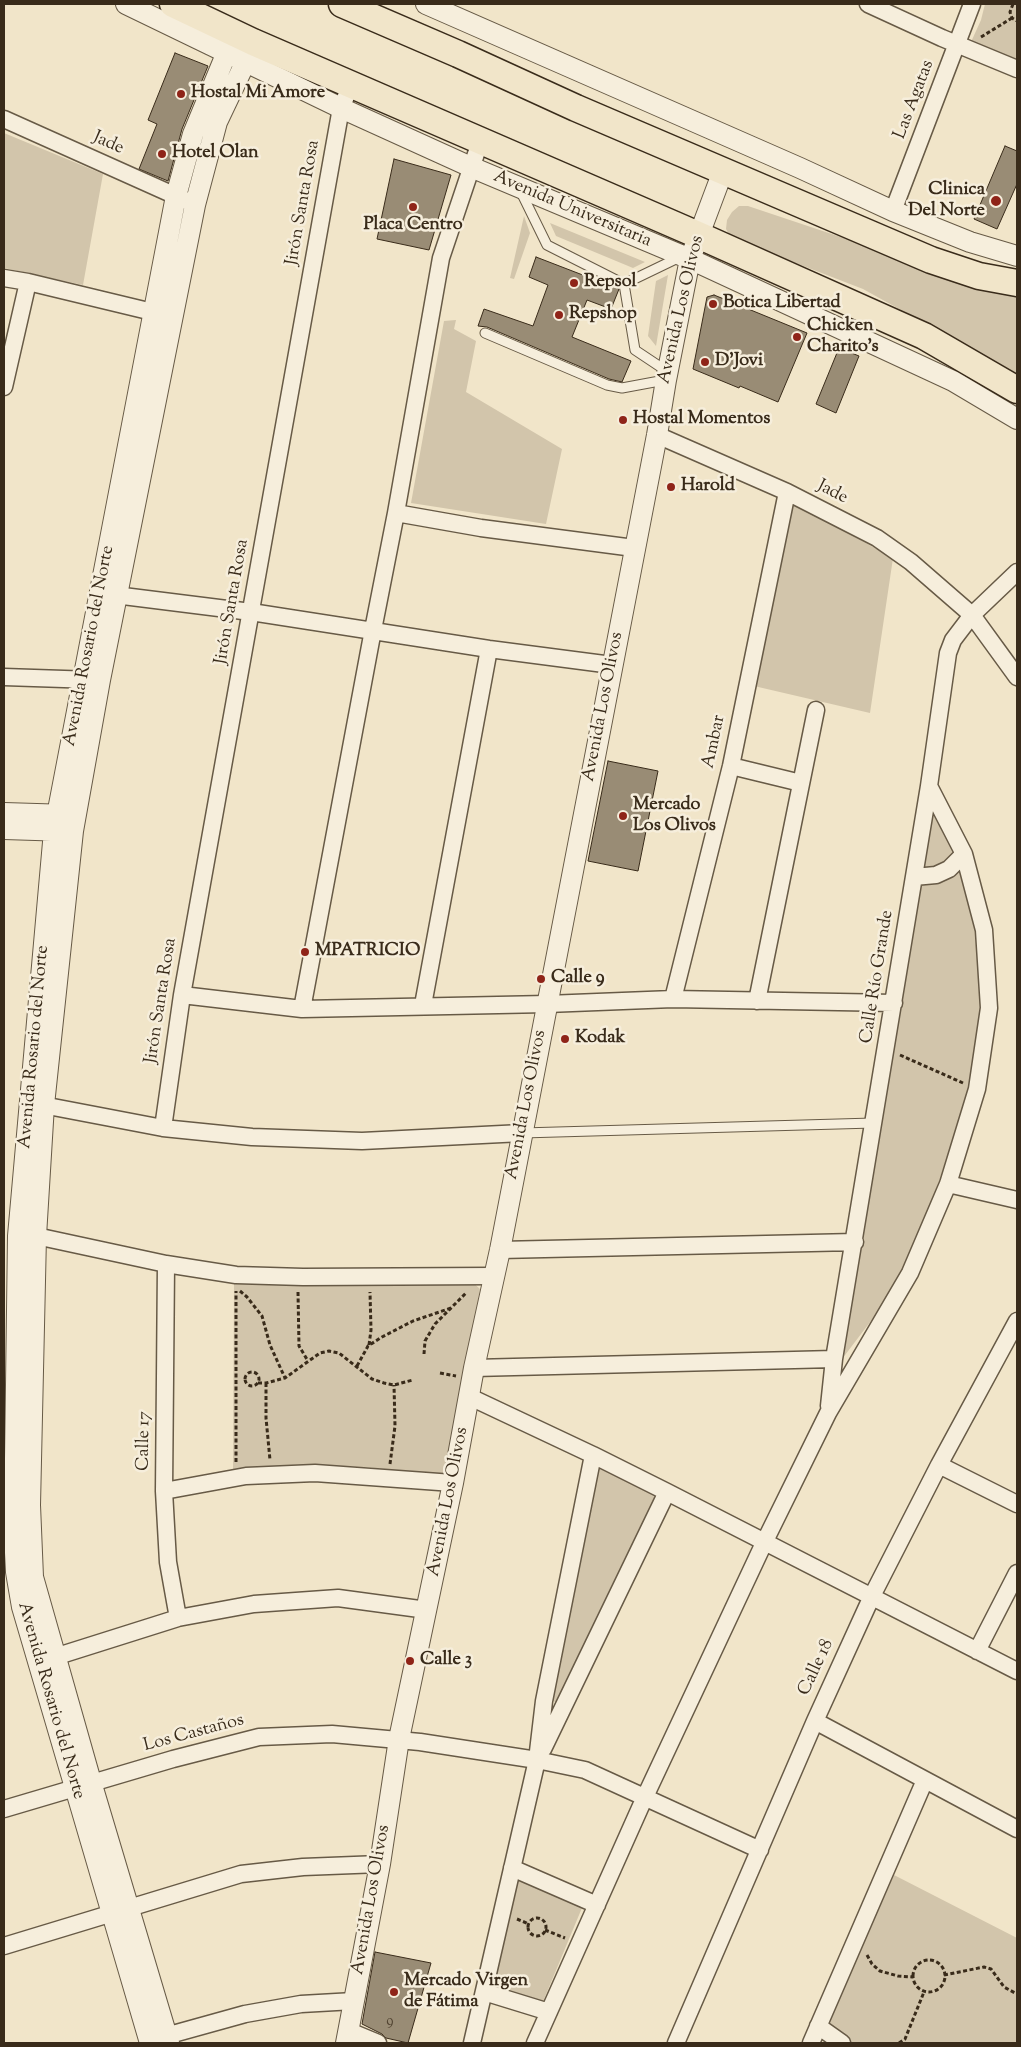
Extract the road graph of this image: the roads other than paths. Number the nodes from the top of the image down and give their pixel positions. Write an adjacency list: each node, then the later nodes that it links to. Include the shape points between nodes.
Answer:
1 (126, 4): 8 (street, Avenida Universitaria)
2 (173, 4): 11 (main road, Avenida Universitaria)
3 (342, 4): 16 (main road)
4 (868, 4): 7 (street)
5 (972, 4): 7 (street, Las Agatas)
6 (436, 6): 20 (street)
7 (957, 45): 10 (street); 20 (street, Las Agatas)
8 (227, 52): 9 (street, Avenida Universitaria); 18 (street, Avenida Rosario del Norte, via 193,134)
9 (246, 62): 12 (street, Avenida Universitaria); 19 (street, Avenida Rosario del Norte, via 217,122)
10 (1017, 69)
11 (351, 84): 12 (street, Jirón Santa Rosa); 14 (main road, Avenida Universitaria)
12 (341, 108): 15 (street, Avenida Universitaria); 39 (street, Jirón Santa Rosa)
13 (4, 119): 18 (street, Jade)
14 (480, 142): 15 (street); 21 (main road, Avenida Universitaria)
15 (470, 167): 17 (street, Avenida Universitaria); 35 (street, via 441,258)
16 (723, 171): 21 (street, Avenida Los Olivos); 25 (main road, via 931,260 979,276)
17 (519, 187): 21 (street, Avenida Universitaria); 26 (lane, via 547,245)
18 (176, 196): 19 (street, Jade); 27 (street, Avenida Rosario del Norte)
19 (195, 205): 27 (street, Avenida Rosario del Norte)
20 (893, 211): 22 (street, via 970,242)
21 (690, 250): 26 (lane); 29 (street, Avenida Los Olivos); 31 (main road, Avenida Universitaria, via 924,336); 32 (street, Avenida Universitaria, via 953,381)
22 (1017, 256)
23 (4, 278): 24 (street)
24 (28, 282): 27 (street); 30 (street)
25 (1017, 283)
26 (624, 284): 29 (lane, via 636,350)
27 (163, 314): 38 (street, Avenida Rosario del Norte)
28 (485, 333): 29 (lane, via 607,385 622,388)
29 (667, 376): 33 (street, Avenida Los Olivos)
30 (4, 387)
31 (1017, 390)
32 (1017, 419)
33 (657, 435): 34 (street, Jade); 36 (street, Avenida Los Olivos)
34 (787, 492): 40 (street, Jade, via 877,538 911,562); 48 (street, Ambar)
35 (396, 513): 36 (street); 41 (street)
36 (634, 548): 43 (street, Avenida Los Olivos)
37 (1017, 572): 40 (street, Calle Río Grande)
38 (108, 594): 39 (street); 46 (street, Avenida Rosario del Norte)
39 (251, 612): 41 (street); 56 (street, Jirón Santa Rosa)
40 (972, 615): 45 (street); 50 (street, Calle Río Grande, via 953,640 948,653)
41 (372, 630): 42 (street); 62 (street)
42 (489, 649): 43 (street); 61 (street)
43 (612, 665): 60 (street, Avenida Los Olivos)
44 (4, 676): 46 (street)
45 (1017, 677)
46 (91, 680): 52 (street, Avenida Rosario del Norte)
47 (816, 710): 49 (street)
48 (731, 766): 49 (street); 57 (street, Ambar)
49 (801, 783): 58 (street)
50 (929, 786): 54 (street); 55 (street, Calle Río Grande)
51 (4, 813): 52 (street)
52 (65, 823): 53 (street); 63 (street, Avenida Rosario del Norte)
53 (4, 829)
54 (964, 854): 55 (street, via 949,870); 67 (street, via 984,930 989,1008 977,1089)
55 (914, 877): 59 (street, Calle Río Grande)
56 (182, 995): 62 (street); 65 (street, Jirón Santa Rosa)
57 (673, 999): 58 (street); 60 (street)
58 (757, 1001): 59 (street)
59 (894, 1003): 64 (street, Calle Río Grande)
60 (547, 1004): 61 (street); 66 (street, Avenida Los Olivos)
61 (423, 1005): 62 (street)
62 (302, 1009)
63 (37, 1104): 65 (street); 69 (street, Avenida Rosario del Norte)
64 (874, 1123): 66 (lane); 70 (street, Calle Río Grande)
65 (163, 1128): 66 (street, via 252,1137 362,1141)
66 (522, 1133): 71 (street, Avenida Los Olivos)
67 (948, 1184): 68 (street); 79 (street, via 910,1273)
68 (1017, 1200)
69 (27, 1236): 72 (street); 77 (street, Avenida Rosario del Norte)
70 (855, 1242): 71 (street); 75 (street, Calle Río Grande)
71 (500, 1250): 73 (street, Avenida Los Olivos)
72 (166, 1264): 73 (street, via 246,1275); 83 (street, Calle 17)
73 (493, 1276): 76 (street, Avenida Los Olivos)
74 (1017, 1321): 81 (street, Calle 18)
75 (834, 1358): 76 (street); 79 (street, Calle Río Grande)
76 (466, 1372): 78 (street, Avenida Los Olivos)
77 (18, 1375): 92 (street, Avenida Rosario del Norte, via 33,1577)
78 (470, 1397): 80 (street); 82 (street, Avenida Los Olivos)
79 (828, 1413): 86 (street)
80 (593, 1455): 84 (street); 96 (street, via 544,1700)
81 (939, 1465): 85 (street); 88 (street, Calle 18)
82 (453, 1483): 83 (street, via 305,1474 246,1476); 89 (street, Avenida Los Olivos)
83 (164, 1491): 90 (street, Calle 17, via 168,1562)
84 (667, 1492): 86 (street); 96 (street)
85 (1017, 1504)
86 (764, 1542): 88 (street); 99 (street)
87 (1017, 1573): 91 (street)
88 (872, 1596): 91 (street); 94 (street, Calle 18)
89 (427, 1610): 90 (street, via 338,1598 254,1604); 95 (street, Avenida Los Olivos)
90 (178, 1618): 92 (street)
91 (977, 1651): 93 (street)
92 (46, 1659): 98 (street, Avenida Rosario del Norte)
93 (1017, 1671)
94 (815, 1721): 97 (street); 102 (street, Calle 18)
95 (399, 1739): 96 (street, Los Castaños); 98 (street, Los Castaños, via 332,1734 259,1737); 103 (street, Avenida Los Olivos)
96 (538, 1760): 99 (street, Los Castaños, via 585,1770); 104 (street)
97 (925, 1780): 101 (street); 111 (street)
98 (83, 1787): 100 (street, Los Castaños); 106 (street, Avenida Rosario del Norte)
99 (644, 1799): 102 (street, Los Castaños); 105 (street)
100 (4, 1810)
101 (1017, 1829)
102 (760, 1850): 117 (street, Calle 18)
103 (380, 1864): 106 (street, via 303,1867 241,1874); 109 (street, Avenida Los Olivos)
104 (512, 1868): 105 (street); 108 (street)
105 (597, 1905): 110 (street)
106 (120, 1912): 107 (street); 113 (street, Avenida Rosario del Norte)
107 (4, 1946)
108 (484, 1992): 110 (street); 115 (street)
109 (354, 2001): 112 (street, Avenida Los Olivos); 113 (street, via 245,2014)
110 (549, 2012): 116 (street)
111 (818, 2026): 118 (street); 119 (street)
112 (347, 2037): 114 (street)
113 (155, 2041)
114 (378, 2043)
115 (472, 2043)
116 (535, 2043)
117 (676, 2043)
118 (811, 2043)
119 (842, 2043)

